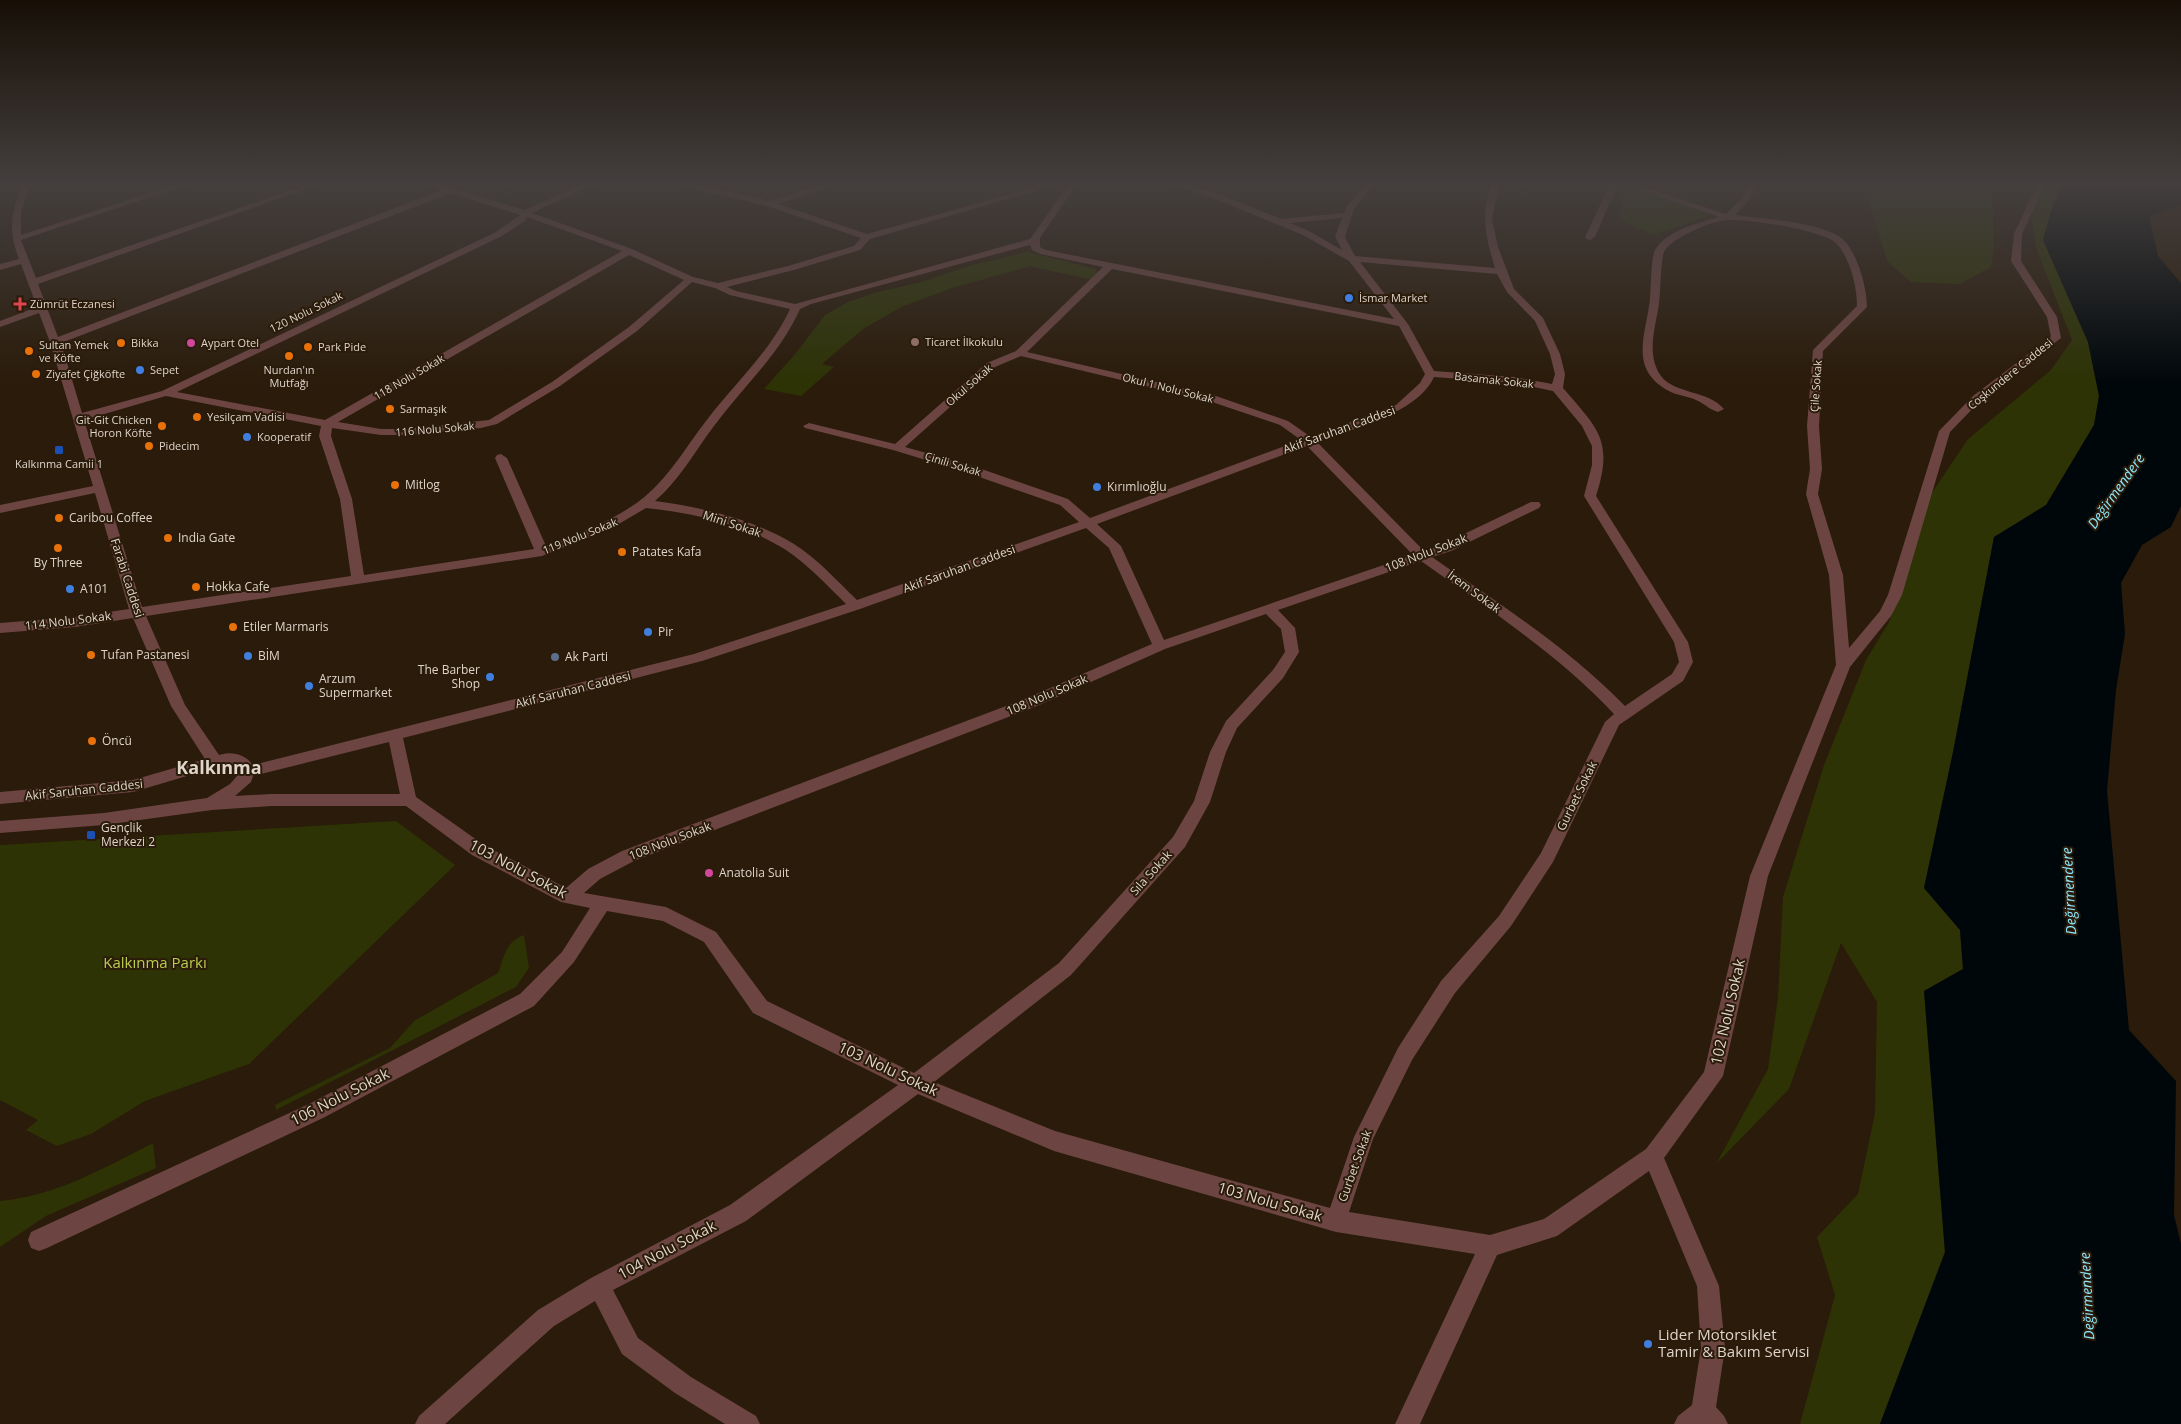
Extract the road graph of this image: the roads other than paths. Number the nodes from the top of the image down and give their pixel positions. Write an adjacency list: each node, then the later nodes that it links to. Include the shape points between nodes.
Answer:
1 (19, 250): 16 (street, Farabi Caddesi)
2 (125, 250): 21 (street)
3 (293, 250): 27 (street)
4 (465, 250): 31 (street, 120 Nolu Sokak)
5 (849, 250): 22 (street)
6 (1000, 250): 23 (street)
7 (1040, 250): 17 (street)
8 (1337, 250): 15 (street)
9 (1347, 250): 15 (street)
10 (1494, 250): 19 (street)
11 (1660, 250): 32 (street, via 1647,342 1650,364 1657,379 1675,390 1702,398)
12 (1846, 250): 53 (street, Çile Sokak, via 1862,290 1862,307 1818,350 1813,426 1816,468 1812,494 1836,575)
13 (2017, 250): 47 (street, Coşkundere Caddesi, via 2016,261 2052,317 2056,338 1978,398 1945,431)
14 (629, 251): 20 (street); 34 (street, 118 Nolu Sokak)
15 (1352, 259): 19 (street); 26 (street)
16 (23, 261): 18 (street); 21 (street, Farabi Caddesi)
17 (1109, 266): 26 (street); 28 (street, Okul Sokak)
18 (0, 267)
19 (1501, 271): 30 (street, via 1510,290 1539,320 1551,345 1560,374)
20 (690, 279): 22 (street); 34 (street, 116 Nolu Sokak, via 633,328 556,384 494,422 406,432 381,432)
21 (32, 283): 24 (street, Farabi Caddesi)
22 (718, 286): 23 (street, via 733,293)
23 (796, 307): 40 (street, 119 Nolu Sokak, via 791,322 737,393 662,488)
24 (42, 309): 25 (street); 27 (street, Farabi Caddesi)
25 (0, 324)
26 (1403, 324): 29 (street)
27 (54, 342): 33 (street, Farabi Caddesi)
28 (1020, 353): 36 (street, Okul 1 Nolu Sokak, via 1212,398 1284,423); 37 (street, Okul Sokak, via 991,365)
29 (1430, 374): 30 (street, Basamak Sokak, via 1514,380); 36 (street, Akif Saruhan Caddesi, via 1425,385 1400,407)
30 (1557, 388): 54 (street, Gurbet Sokak, via 1598,444 1595,480 1590,496 1681,642 1686,662 1678,677)
31 (166, 393): 33 (street, 120 Nolu Sokak); 34 (street, 116 Nolu Sokak)
32 (1718, 409)
33 (78, 418): 39 (street, Farabi Caddesi)
34 (327, 424): 46 (street, via 325,436 346,499)
35 (809, 426): 37 (street, Çinili Sokak)
36 (1309, 441): 43 (street, Akif Saruhan Caddesi); 45 (street, İrem Sokak)
37 (897, 448): 43 (street, Çinili Sokak, via 1064,502)
38 (501, 458): 44 (street)
39 (98, 489): 42 (street); 50 (street, Farabi Caddesi)
40 (644, 504): 44 (street, 119 Nolu Sokak, via 612,526); 48 (street, Mini Sokak, via 671,506 761,532 804,557)
41 (1534, 505): 45 (street, 108 Nolu Sokak, via 1446,548)
42 (0, 509)
43 (1088, 522): 48 (street, Akif Saruhan Caddesi); 52 (street, Çinili Sokak, via 1115,546)
44 (542, 552): 46 (street, 119 Nolu Sokak)
45 (1422, 556): 49 (street, 108 Nolu Sokak); 54 (street, İrem Sokak, via 1592,681)
46 (358, 579): 50 (street, 119 Nolu Sokak)
47 (1895, 595): 53 (street, 102 Nolu Sokak, via 1886,614)
48 (855, 606): 55 (street, Akif Saruhan Caddesi, via 697,658)
49 (1269, 609): 52 (street, 108 Nolu Sokak); 64 (street, Sıla Sokak, via 1288,628 1292,652 1278,674 1231,725 1218,752 1202,802 1179,842 1064,969)
50 (137, 612): 51 (street, 114 Nolu Sokak, via 75,622); 56 (street, Farabi Caddesi, via 178,706)
51 (0, 628)
52 (1160, 646): 62 (street, 108 Nolu Sokak, via 1032,702 628,856 594,874)
53 (1843, 665): 65 (street, 102 Nolu Sokak, via 1759,876 1713,1076)
54 (1624, 714): 66 (street, Gurbet Sokak, via 1613,722 1547,857 1505,921 1448,987 1405,1054 1364,1137)
55 (395, 736): 57 (street, Akif Saruhan Caddesi); 59 (street)
56 (215, 761): 57 (street, Akif Saruhan Caddesi, via 239,760); 58 (street, Akif Saruhan Caddesi, via 155,782 133,786)
57 (247, 772): 60 (street, via 236,788)
58 (0, 798)
59 (409, 800): 60 (street, via 271,800); 62 (street, 103 Nolu Sokak, via 478,850)
60 (211, 804): 61 (street, via 104,819)
61 (0, 827)
62 (567, 898): 63 (street, 103 Nolu Sokak)
63 (603, 903): 64 (street, 103 Nolu Sokak, via 666,914 710,937 760,1007); 67 (street, 106 Nolu Sokak, via 568,957 527,1000 316,1110)
64 (916, 1084): 66 (street, 103 Nolu Sokak, via 1054,1141); 69 (street, 104 Nolu Sokak, via 738,1213)
65 (1653, 1156): 68 (street, 103 Nolu Sokak, via 1549,1228); 70 (street, via 1708,1286 1713,1348)
66 (1336, 1221): 68 (street, 103 Nolu Sokak)
67 (39, 1240)
68 (1490, 1246): 73 (street)
69 (599, 1286): 71 (street, 104 Nolu Sokak, via 546,1318); 72 (street, via 630,1346 682,1385)
70 (1702, 1420)
71 (426, 1424)
72 (748, 1424)
73 (1407, 1424)

